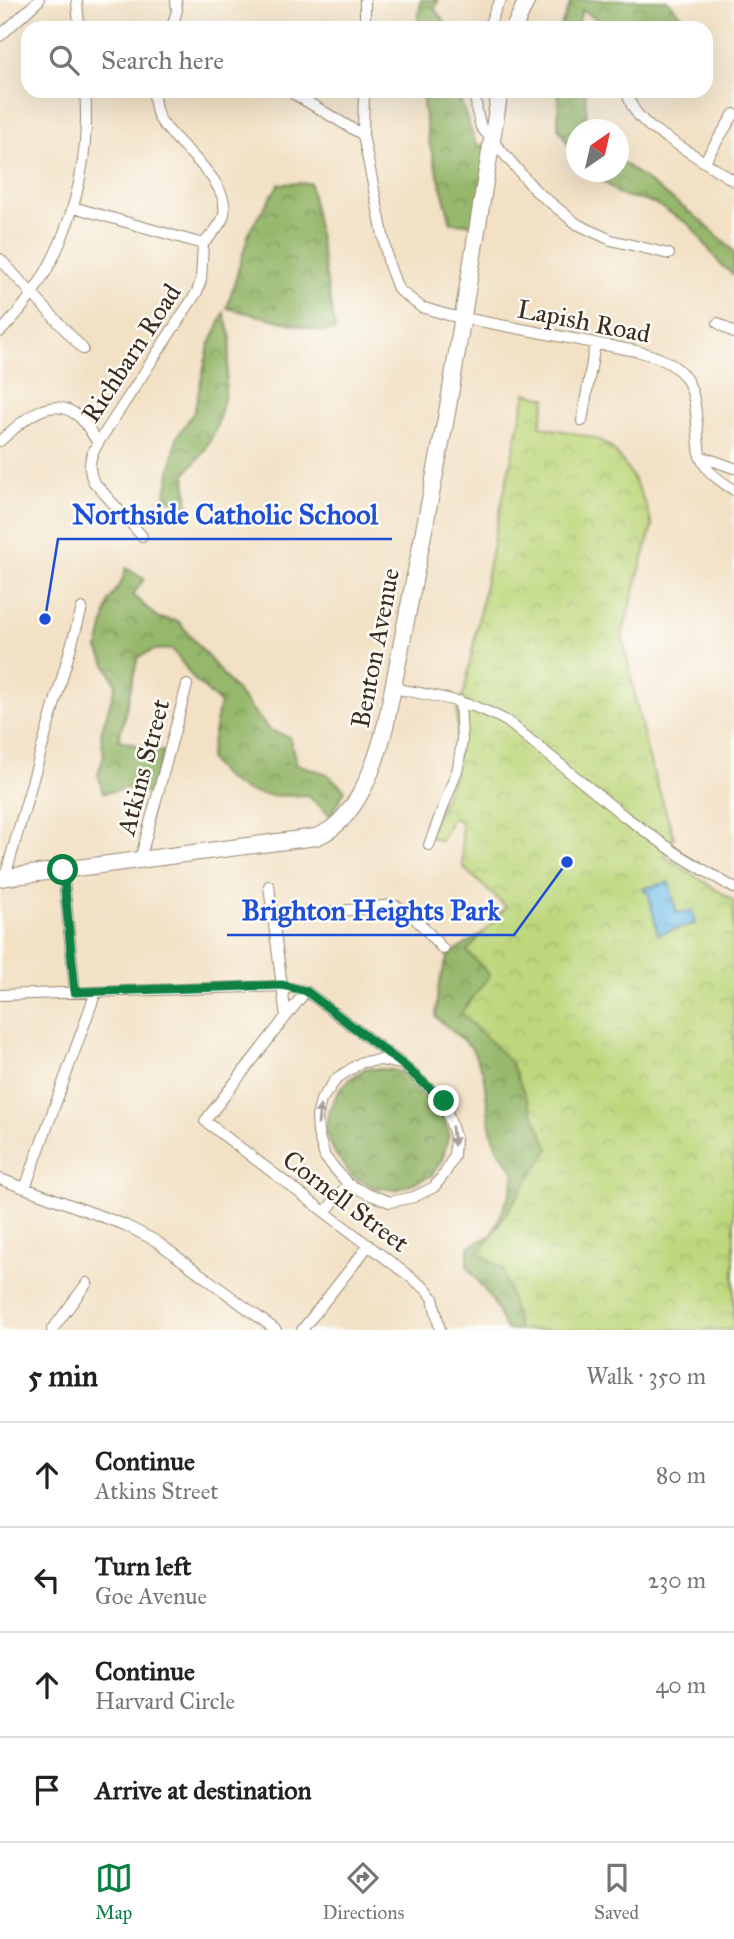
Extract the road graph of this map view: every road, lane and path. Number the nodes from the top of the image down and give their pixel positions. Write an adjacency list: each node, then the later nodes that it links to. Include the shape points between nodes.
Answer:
1 (39, 0): 12 (street)
2 (77, 0): 7 (street)
3 (176, 0): 8 (street)
4 (365, 0): 9 (street)
5 (501, 0): 10 (street)
6 (527, 0): 11 (main road)
7 (78, 21)
8 (177, 21)
9 (365, 21)
10 (491, 21)
11 (517, 21)
12 (0, 36)
13 (85, 98): 25 (street, via 85,146)
14 (155, 98): 26 (street, via 159,117 209,174 223,200 224,216)
15 (301, 98): 21 (street)
16 (364, 98): 21 (street, Lapish Road)
17 (476, 98): 22 (street, via 481,127)
18 (499, 98): 22 (main road, Benton Avenue)
19 (629, 98): 23 (street, via 650,127)
20 (734, 114): 23 (street)
21 (363, 135): 30 (street, Lapish Road, via 388,265 398,289 421,307)
22 (494, 139): 27 (street, via 536,191 577,224 611,240); 30 (main road, Benton Avenue)
23 (704, 162): 24 (street)
24 (734, 181)
25 (73, 208): 26 (street); 29 (street)
26 (203, 244): 38 (street, Richbarn Road, via 197,292)
27 (669, 254)
28 (0, 258): 29 (street)
29 (33, 294): 32 (street); 35 (street)
30 (463, 318): 34 (street, Lapish Road); 45 (main road, Benton Avenue)
31 (718, 323): 33 (street)
32 (0, 332)
33 (734, 333)
34 (595, 344): 36 (street); 39 (street, Lapish Road, via 660,357 684,372 692,389)
35 (83, 349)
36 (582, 421)
37 (0, 441): 38 (street, Richbarn Road, via 36,412 61,407 78,416)
38 (98, 443): 42 (street, Richbarn Road, via 90,458 93,481)
39 (700, 456): 40 (street); 41 (street, via 710,473)
40 (734, 468)
41 (734, 490)
42 (142, 536)
43 (82, 608): 50 (street)
44 (187, 685): 48 (street, Atkins Street)
45 (393, 688): 46 (street); 48 (main road, Benton Avenue, via 378,757 347,813 332,830 316,837)
46 (460, 701): 47 (street, via 458,768); 52 (street, via 508,722 624,816)
47 (429, 845)
48 (140, 860): 49 (main road, Benton Avenue)
49 (63, 870): 50 (main road, Benton Avenue); 57 (street)
50 (3, 877)
51 (269, 886): 53 (street)
52 (734, 888)
53 (273, 919): 54 (street, via 400,906); 55 (street)
54 (443, 949)
55 (282, 985): 56 (street); 58 (street); 60 (street)
56 (306, 991): 60 (street); 61 (street)
57 (75, 992): 58 (street); 59 (street)
58 (96, 992): 64 (street)
59 (0, 995)
60 (286, 1017): 65 (street, Cornell Street, via 205,1121)
61 (402, 1064): 63 (street, one-way to 61, via 325,1157 317,1117 321,1101 337,1078 362,1062); 63 (street, one-way to 63, via 444,1101 455,1136 454,1156 434,1187 414,1197 390,1202)
62 (0, 1179): 64 (street)
63 (348, 1184): 65 (street)
64 (25, 1188): 69 (street, via 156,1241)
65 (325, 1212): 66 (street, Cornell Street)
66 (369, 1245): 70 (street); 71 (street, Cornell Street, via 430,1294)
67 (87, 1283): 68 (street)
68 (52, 1330)
69 (276, 1330)
70 (302, 1330)
71 (440, 1330)

